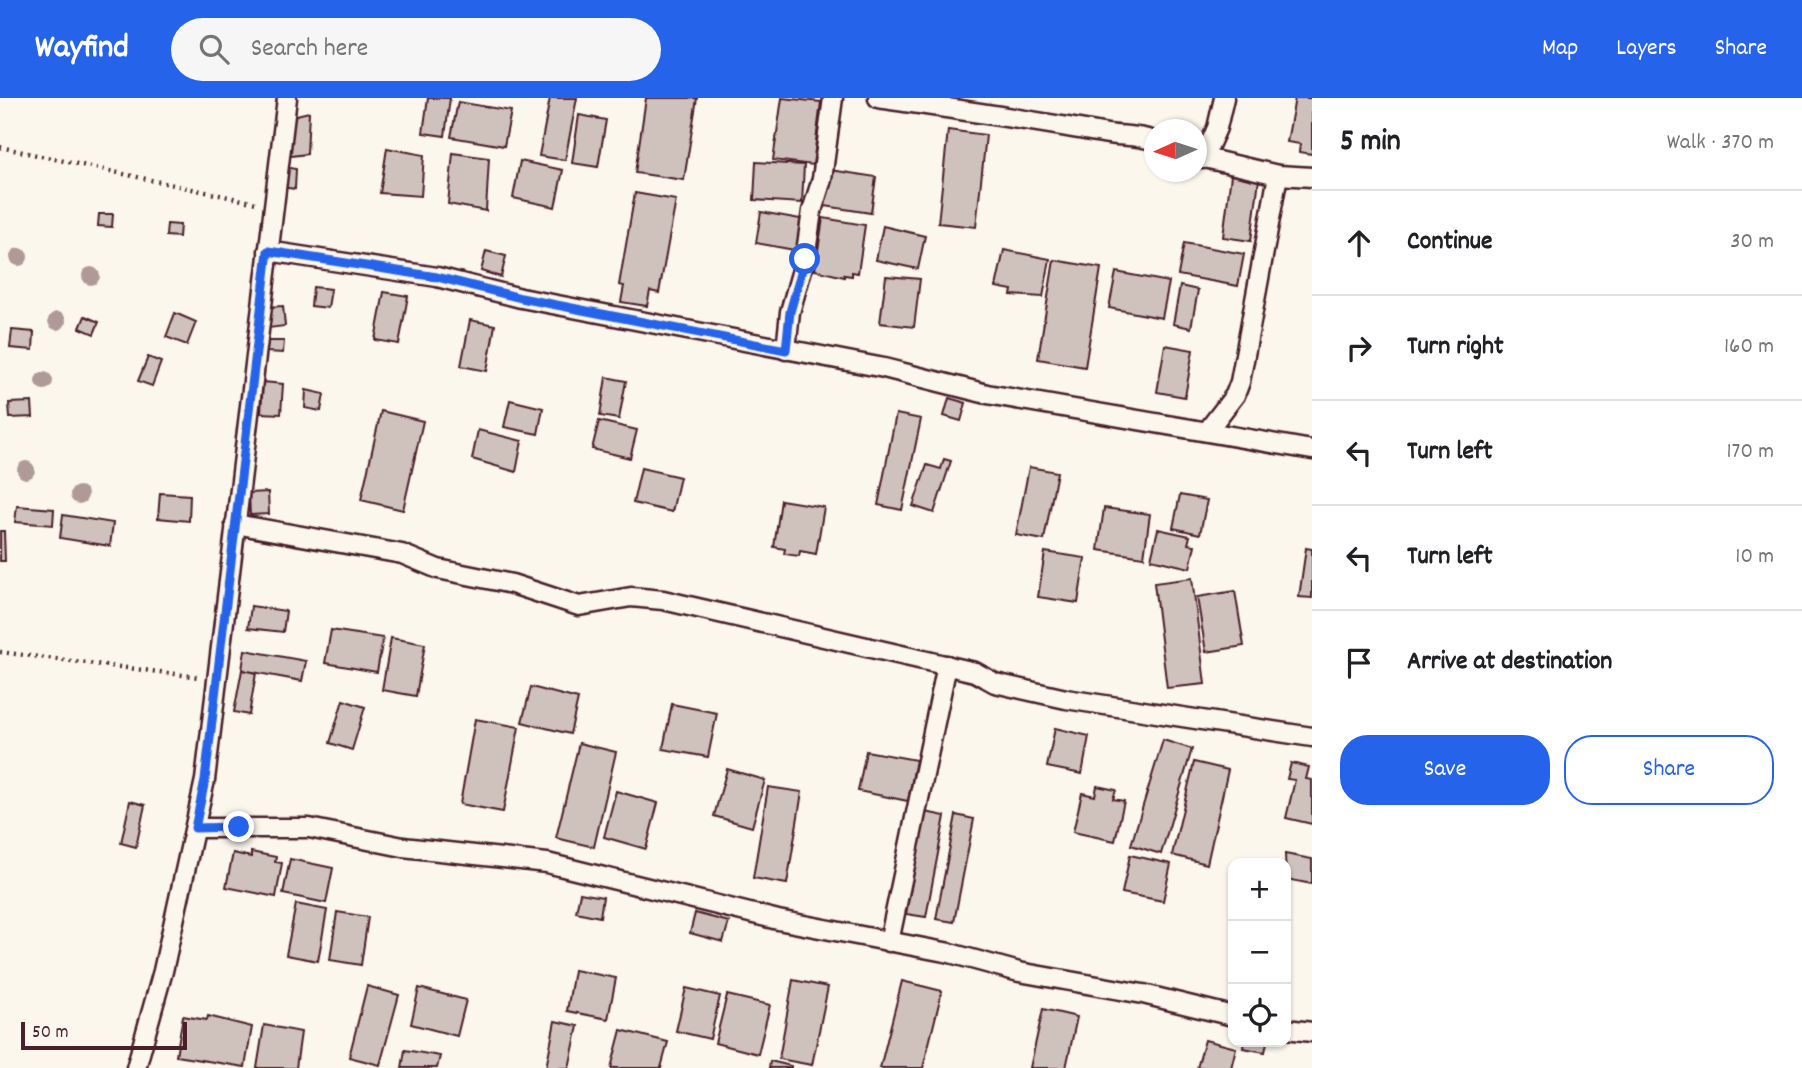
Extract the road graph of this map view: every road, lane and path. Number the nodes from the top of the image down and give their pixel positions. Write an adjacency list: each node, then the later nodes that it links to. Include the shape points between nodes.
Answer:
1 (287, 98): 11 (street)
2 (833, 98): 13 (street, via 822,179 790,312)
3 (878, 98): 5 (street)
4 (1224, 98): 6 (street)
5 (1144, 138)
6 (1207, 146)
7 (0, 147): 11 (path)
8 (1207, 160): 9 (street)
9 (1278, 175): 10 (street); 14 (street, via 1240,382)
10 (1312, 177)
11 (274, 207): 12 (street)
12 (268, 251): 13 (street, via 437,277); 16 (street)
13 (786, 350): 14 (street, via 987,394)
14 (1208, 430): 15 (street)
15 (1312, 450)
16 (235, 524): 18 (street, via 402,554 438,569 512,584 579,606 631,597 663,600); 19 (street)
17 (0, 652): 19 (path)
18 (947, 665): 20 (street, via 995,683 1066,699); 22 (street)
19 (217, 680): 21 (street)
20 (1312, 737)
21 (195, 828): 22 (street, via 309,828 403,848 547,863 778,920); 26 (street)
22 (889, 942): 23 (street)
23 (1228, 1015)
24 (1291, 1030): 25 (street)
25 (1312, 1032)
26 (140, 1067)

